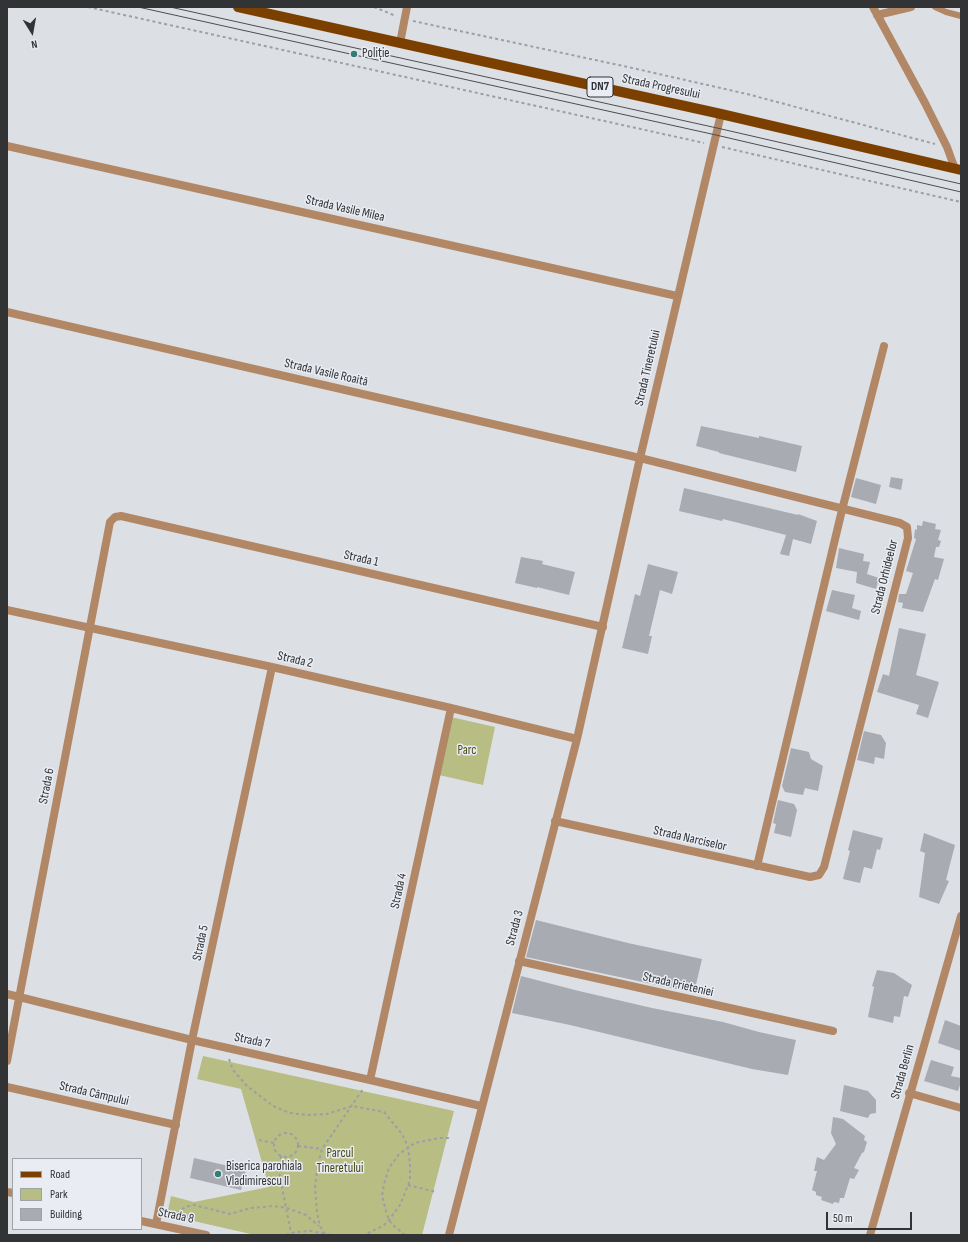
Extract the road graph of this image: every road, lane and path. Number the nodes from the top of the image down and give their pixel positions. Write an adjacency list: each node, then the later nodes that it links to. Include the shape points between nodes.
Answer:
1 (88, 7): 13 (path)
2 (238, 7): 11 (main road, Strada Progresului / DN7)
3 (374, 7): 10 (path)
4 (407, 7): 10 (street)
5 (873, 7): 8 (street)
6 (911, 7): 8 (street)
7 (935, 7): 9 (lane)
8 (877, 15): 15 (street)
9 (961, 16)
10 (404, 20): 11 (street); 15 (path, via 747,94)
11 (400, 43): 12 (main road, Strada Progresului / DN7)
12 (721, 114): 13 (street, Strada Tineretului); 16 (main road, Strada Progresului / DN7)
13 (713, 145): 17 (path); 18 (street, Strada Tineretului)
14 (7, 146): 18 (street, Strada Vasile Milea)
15 (946, 147): 16 (street)
16 (958, 169)
17 (961, 202)
18 (678, 296): 21 (street, Strada Tineretului)
19 (7, 312): 21 (street, Strada Vasile Roaită)
20 (884, 346): 22 (street)
21 (640, 458): 22 (street, Strada Orhideelor); 26 (street, Strada Tineretului)
22 (842, 510): 31 (street); 32 (street, Strada Orhideelor, via 900,523 907,527 908,538 824,867)
23 (115, 517): 25 (street, Strada 6, via 110,522); 26 (street, Strada 1, via 121,516)
24 (7, 610): 25 (street, Strada 2)
25 (90, 627): 27 (street, Strada 2); 36 (street, Strada 6)
26 (603, 627): 29 (street, Strada 3)
27 (272, 667): 28 (street, Strada 2); 38 (street, Strada 5)
28 (451, 708): 29 (street, Strada 2); 41 (street, Strada 4)
29 (577, 739): 30 (street, Strada 3)
30 (556, 820): 31 (street, Strada Narciselor); 34 (street, Strada 3)
31 (757, 866): 32 (street, Strada Narciselor, via 810,877)
32 (819, 875)
33 (961, 916): 43 (street, Strada Berlin)
34 (519, 962): 37 (street, Strada Prieteniei); 45 (street, Strada 3)
35 (7, 994): 36 (street, Strada 7)
36 (19, 997): 38 (street, Strada 7); 40 (street, Strada 6)
37 (833, 1031)
38 (192, 1040): 41 (street, Strada 7); 47 (street, Strada 5)
39 (229, 1059): 44 (path, via 233,1070 247,1086 273,1106 290,1113 327,1114)
40 (7, 1061)
41 (370, 1080): 44 (path); 45 (street, Strada 7)
42 (7, 1087): 47 (street, Strada Câmpului)
43 (910, 1093): 46 (street); 71 (street, Strada Berlin)
44 (352, 1106): 52 (path, via 384,1112 402,1134); 53 (path)
45 (481, 1106): 70 (street, Strada 3)
46 (961, 1108)
47 (176, 1125): 60 (street, Strada 5)
48 (449, 1138): 52 (path, via 423,1141)
49 (259, 1140): 50 (path)
50 (274, 1144): 51 (path, via 275,1138 284,1133 294,1136); 54 (path, via 274,1149)
51 (298, 1146): 53 (path); 54 (path, via 292,1155)
52 (408, 1147): 55 (path); 58 (path, via 392,1164 384,1184 382,1196)
53 (322, 1149): 61 (path, via 315,1186)
54 (281, 1156): 57 (path, via 279,1172)
55 (408, 1185): 56 (path); 58 (path, via 400,1205)
56 (436, 1192)
57 (287, 1208): 61 (path, via 306,1215); 62 (path, via 251,1208 230,1214 194,1205 179,1212); 63 (path)
58 (389, 1220): 68 (path, via 383,1226); 69 (path)
59 (142, 1221): 60 (street, Strada 8)
60 (156, 1224): 62 (street, Strada 8)
61 (320, 1226): 64 (path)
62 (170, 1227): 65 (street, Strada 8)
63 (290, 1233): 64 (path, via 311,1231); 66 (path)
64 (325, 1234): 67 (path)
65 (206, 1235)
66 (286, 1235)
67 (331, 1235)
68 (364, 1235)
69 (406, 1235)
70 (449, 1235)
71 (870, 1235)

